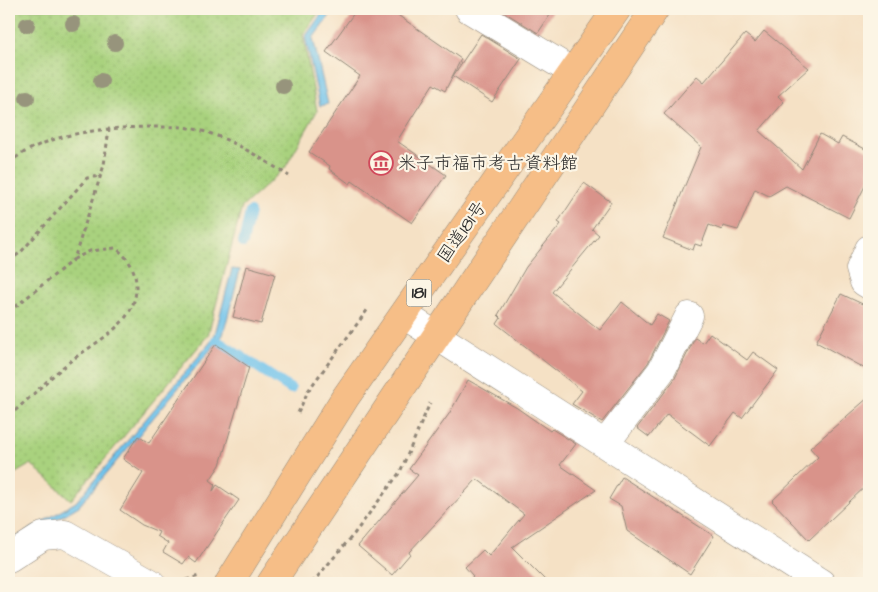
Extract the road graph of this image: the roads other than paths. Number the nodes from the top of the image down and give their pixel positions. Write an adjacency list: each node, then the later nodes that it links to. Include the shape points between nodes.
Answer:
1 (469, 9): 4 (street)
2 (618, 9): 4 (highway, 国道181号 / 181)
3 (656, 9): 9 (highway, 国道181号 / 181)
4 (573, 72): 7 (highway, 国道181号 / 181)
5 (869, 249): 6 (street, via 860,269 864,282)
6 (869, 285)
7 (404, 315): 9 (street); 13 (highway, 国道181号 / 181, via 346,398)
8 (690, 316): 10 (street, via 661,371)
9 (436, 337): 10 (street); 14 (highway, 国道181号 / 181)
10 (605, 444): 15 (street)
11 (9, 558): 12 (street, via 43,536 65,534)
12 (151, 583)
13 (228, 583)
14 (270, 583)
15 (821, 583)

